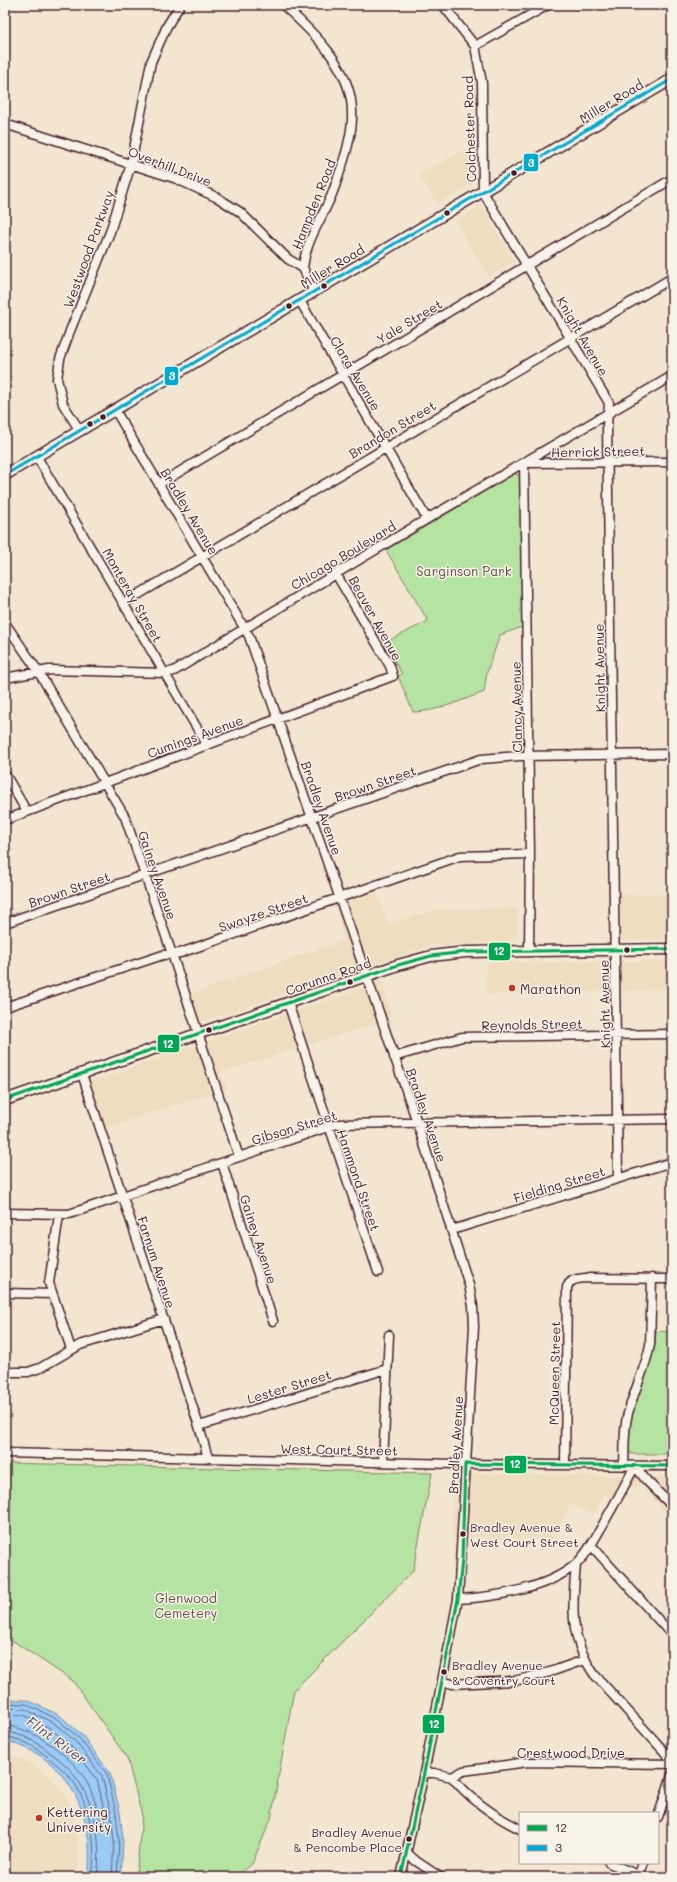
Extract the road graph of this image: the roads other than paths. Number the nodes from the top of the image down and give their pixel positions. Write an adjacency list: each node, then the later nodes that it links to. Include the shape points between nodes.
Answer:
1 (180, 5): 8 (street, Westwood Parkway, via 167,26 151,62)
2 (283, 5): 12 (street, Hampden Road, via 330,53 344,77 350,94 352,112 345,157 330,199 304,253)
3 (443, 5): 5 (street, Colchester Road)
4 (548, 5): 5 (street)
5 (475, 46): 10 (street, Colchester Road, via 482,83)
6 (672, 79): 10 (main road, Miller Road)
7 (5, 124): 8 (street, Overhill Drive)
8 (131, 164): 12 (street, Overhill Drive, via 177,179 218,198 240,212 288,259); 21 (street, Westwood Parkway, via 110,232 60,359 57,379 62,404)
9 (672, 179): 11 (street, Yale Street)
10 (483, 192): 11 (street, Knight Avenue); 14 (main road, Miller Road)
11 (527, 265): 16 (street, Knight Avenue); 17 (street, Yale Street)
12 (303, 268): 14 (street)
13 (672, 278): 16 (street, Brandon Street)
14 (314, 292): 15 (main road, Miller Road)
15 (300, 300): 17 (street, Clara Avenue); 19 (main road, Miller Road)
16 (570, 338): 20 (street, Knight Avenue, via 609,403); 22 (street, Brandon Street)
17 (343, 374): 22 (street, Clara Avenue); 28 (street, Yale Street)
18 (672, 376): 20 (street, Chicago Boulevard)
19 (116, 410): 21 (main road, Miller Road); 28 (street, Bradley Avenue)
20 (608, 415): 25 (street, Chicago Boulevard); 26 (street, Knight Avenue)
21 (80, 431): 23 (main road, Miller Road)
22 (386, 446): 29 (street, Clara Avenue); 30 (street, Brandon Street)
23 (37, 457): 27 (main road, Miller Road); 32 (street, Monteray Street)
24 (672, 462): 26 (street, Herrick Street)
25 (524, 463): 26 (street, Herrick Street); 29 (street, Chicago Boulevard); 43 (street, Clancy Avenue)
26 (608, 463): 42 (street, Knight Avenue)
27 (5, 475)
28 (159, 484): 30 (street, Bradley Avenue)
29 (427, 519): 31 (street, Chicago Boulevard)
30 (203, 556): 32 (street, Brandon Street); 34 (street, Bradley Avenue)
31 (336, 574): 34 (street, Chicago Boulevard); 37 (street, Beaver Avenue, via 390,666)
32 (124, 603): 36 (street, Monteray Street)
33 (5, 623): 35 (street, Gainey Avenue)
34 (245, 628): 36 (street, Chicago Boulevard, via 174,671); 39 (street, Bradley Avenue)
35 (38, 672): 36 (street, Chicago Boulevard); 38 (street, Chicago Boulevard); 45 (street, Gainey Avenue)
36 (165, 672): 40 (street, Monteray Street)
37 (393, 676): 39 (street, Cumings Avenue)
38 (5, 678)
39 (279, 718): 40 (street, Cumings Avenue); 47 (street, Bradley Avenue)
40 (207, 745): 45 (street, Cumings Avenue)
41 (672, 754): 42 (street, Brown Street)
42 (612, 755): 43 (street, Brown Street); 55 (street, Knight Avenue)
43 (528, 756): 47 (street, Brown Street, via 481,759); 49 (street, Clancy Avenue)
44 (5, 774): 46 (street)
45 (104, 783): 46 (street, Cumings Avenue); 50 (street, Gainey Avenue, via 125,817)
46 (27, 812): 48 (street, Cumings Avenue)
47 (313, 818): 50 (street, Brown Street); 51 (street, Bradley Avenue)
48 (5, 820)
49 (530, 854): 51 (street, Swayze Street, via 460,856); 54 (street, Clancy Avenue)
50 (146, 876): 52 (street, Brown Street); 56 (street, Gainey Avenue)
51 (340, 898): 56 (street, Swayze Street); 57 (street, Bradley Avenue)
52 (5, 923)
53 (672, 949): 55 (main road, Corunna Road)
54 (529, 950): 55 (main road, Corunna Road); 57 (main road, Corunna Road, via 447,953 413,960)
55 (615, 950): 62 (street, Knight Avenue)
56 (172, 954): 59 (street, Swayze Street); 60 (street, Gainey Avenue)
57 (366, 976): 58 (main road, Corunna Road); 63 (street, Bradley Avenue)
58 (288, 1003): 60 (main road, Corunna Road); 69 (street, Hammond Street)
59 (5, 1007)
60 (198, 1034): 64 (main road, Corunna Road); 70 (street, Gainey Avenue)
61 (672, 1034): 62 (street, Reynolds Street)
62 (617, 1035): 63 (street, Reynolds Street, via 462,1037); 67 (street, Knight Avenue)
63 (394, 1057): 68 (street, Bradley Avenue)
64 (82, 1074): 65 (main road, Corunna Road); 74 (street, Farnum Avenue)
65 (5, 1100)
66 (672, 1119): 67 (street, Gibson Street)
67 (618, 1120): 68 (street, Gibson Street); 73 (street, Knight Avenue)
68 (417, 1122): 69 (street, Gibson Street, via 337,1124); 77 (street, Bradley Avenue)
69 (329, 1127): 70 (street, Gibson Street); 78 (street, Hammond Street)
70 (239, 1157): 72 (street, Gibson Street)
71 (672, 1162): 73 (street, Fielding Street)
72 (222, 1164): 74 (street, Gibson Street); 84 (street, Gainey Avenue)
73 (618, 1178): 77 (street, Fielding Street)
74 (123, 1197): 76 (street, Gibson Street, via 69,1214); 83 (street, Farnum Avenue)
75 (5, 1213): 76 (street, Gibson Street)
76 (59, 1214): 82 (street, via 49,1283)
77 (452, 1230): 93 (street, Bradley Avenue, via 467,1276 473,1306 474,1327)
78 (378, 1272)
79 (652, 1278): 80 (street); 94 (street, McQueen Street, via 585,1278 570,1281 567,1287); 95 (street, via 650,1345 628,1411)
80 (672, 1279)
81 (5, 1293): 82 (street)
82 (52, 1294): 86 (street)
83 (164, 1319): 86 (street); 89 (street, Farnum Avenue)
84 (273, 1321)
85 (388, 1335): 87 (street)
86 (71, 1349): 88 (street, via 40,1368 28,1372)
87 (386, 1370): 89 (street, Lester Street); 92 (street)
88 (5, 1372)
89 (199, 1426): 91 (street, Farnum Avenue)
90 (5, 1453): 91 (street, West Court Street)
91 (208, 1458): 92 (street, West Court Street)
92 (383, 1462): 93 (street, West Court Street)
93 (465, 1464): 94 (street, West Court Street); 101 (street, Bradley Avenue)
94 (565, 1465): 95 (street, West Court Street)
95 (624, 1465): 96 (street, West Court Street)
96 (635, 1466): 97 (street, West Court Street); 98 (street); 99 (street)
97 (672, 1466)
98 (672, 1506)
99 (591, 1545): 100 (street); 102 (street)
100 (576, 1565): 101 (street, via 541,1584 516,1591); 103 (street, via 573,1619)
101 (458, 1599): 104 (street, Bradley Avenue)
102 (672, 1635)
103 (584, 1660): 104 (street, via 514,1681 452,1684); 105 (street)
104 (442, 1681): 107 (street, Bradley Avenue)
105 (672, 1760)
106 (672, 1764): 109 (street, Crestwood Drive, via 527,1762 463,1771)
107 (424, 1773): 109 (street); 112 (street, Bradley Avenue)
108 (672, 1775): 110 (street)
109 (452, 1777): 111 (street, via 478,1803)
110 (659, 1814)
111 (519, 1828)
112 (406, 1852): 116 (street, Bradley Avenue); 117 (street)
113 (611, 1864): 115 (street)
114 (643, 1864): 115 (street)
115 (640, 1876)
116 (401, 1877)
117 (440, 1877)

